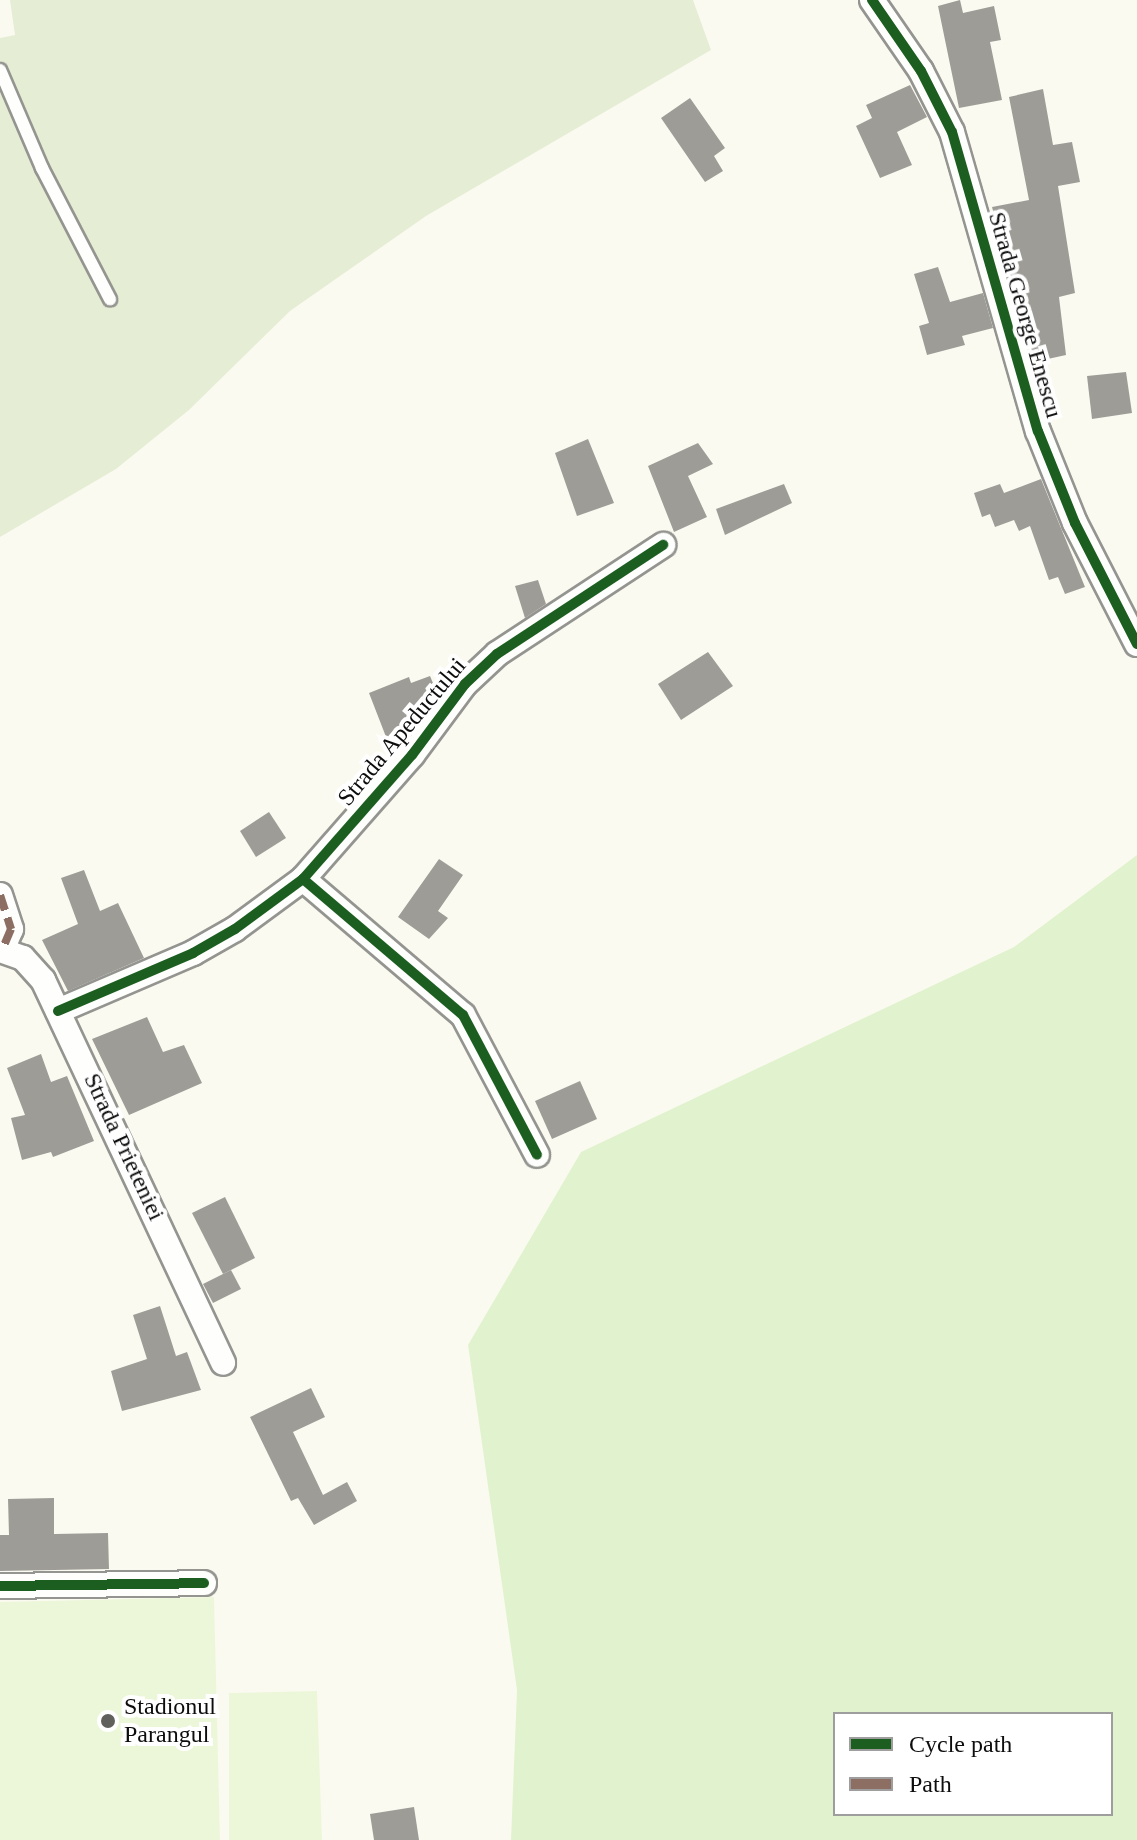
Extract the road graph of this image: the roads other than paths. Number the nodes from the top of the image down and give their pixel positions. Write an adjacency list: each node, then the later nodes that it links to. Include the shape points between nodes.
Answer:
1 (872, 0): 5 (street, Strada George Enescu, via 921,71 952,132 1038,431 1075,523)
2 (0, 70): 3 (lane, via 42,168)
3 (110, 299)
4 (663, 545): 6 (street, Strada Apeductului, via 497,654)
5 (1137, 644)
6 (303, 879): 9 (street, Strada Apeductului, via 193,953); 10 (street, via 463,1015)
7 (0, 895): 8 (street, Strada Prieteniei, via 11,929)
8 (1, 950): 9 (street, Strada Prieteniei, via 23,958 43,980)
9 (58, 1011): 11 (street, Strada Prieteniei)
10 (537, 1155)
11 (223, 1363)
12 (204, 1583): 13 (street)
13 (0, 1586)

